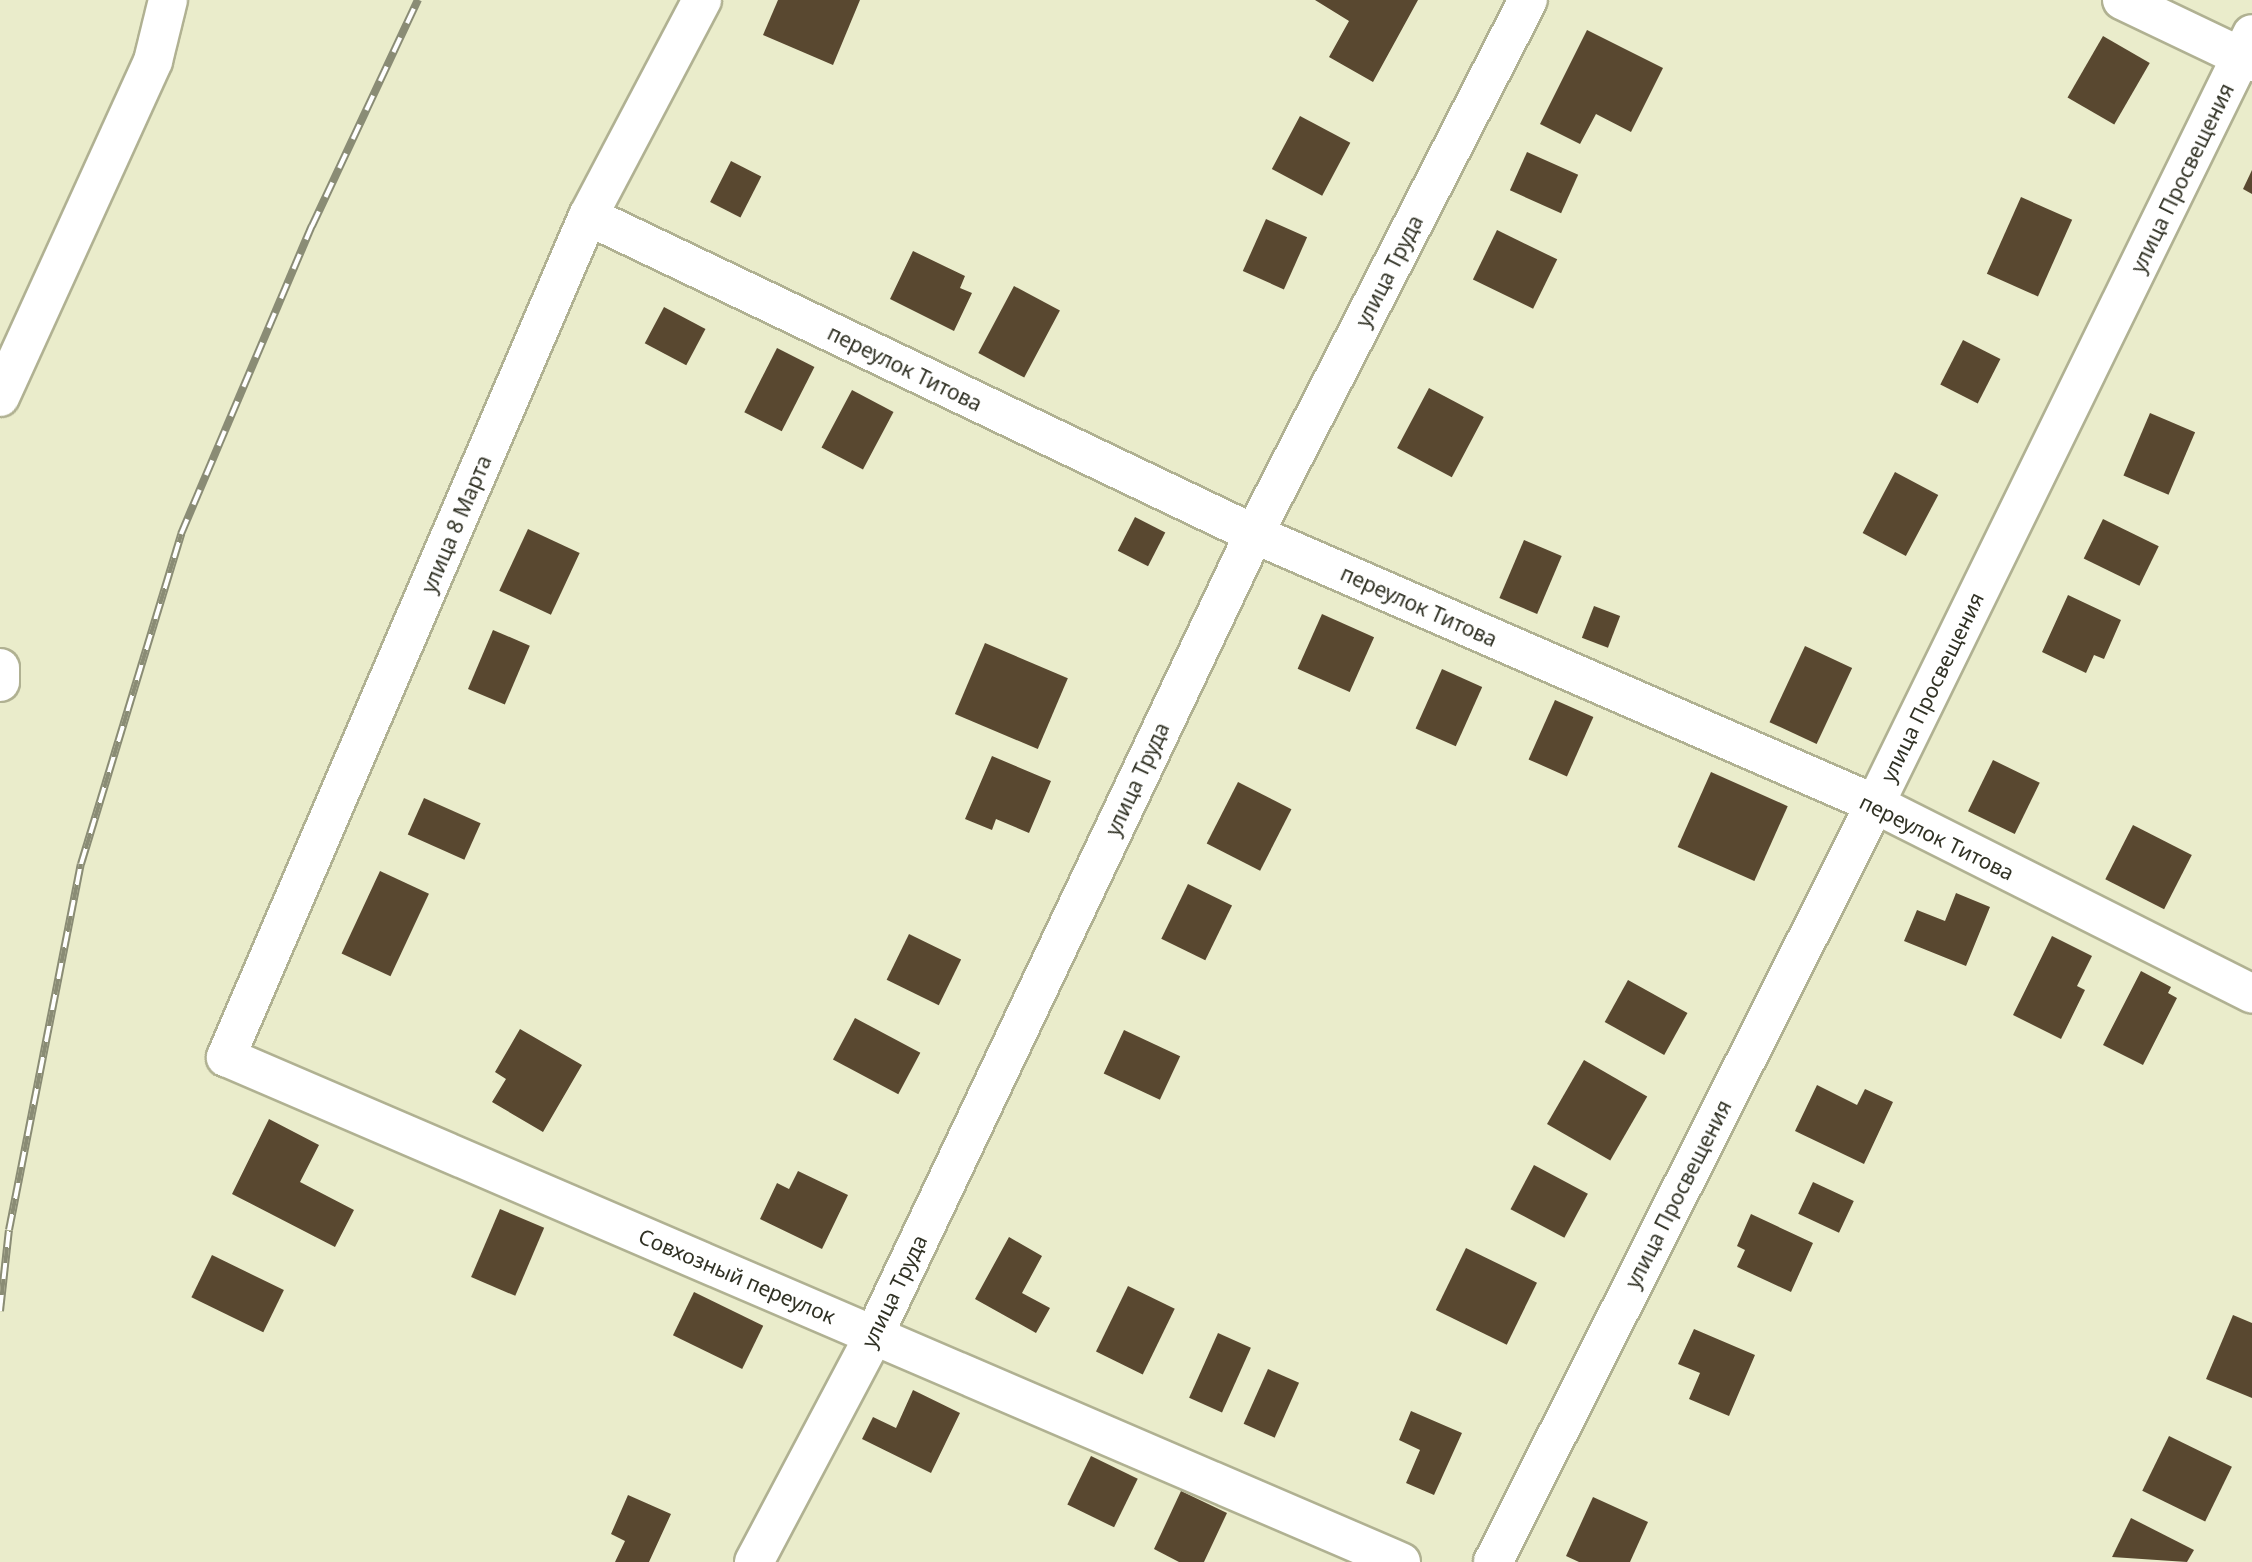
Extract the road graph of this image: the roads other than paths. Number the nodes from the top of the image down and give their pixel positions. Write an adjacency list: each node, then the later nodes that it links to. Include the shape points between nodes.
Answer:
1 (168, 0): 7 (street, via 153,61)
2 (702, 0): 6 (street, улица 8 Марта)
3 (1528, 0): 8 (street, улица Труда)
4 (2122, 0): 5 (street)
5 (2248, 51): 11 (street, улица Просвещения)
6 (588, 216): 8 (street, переулок Титова); 13 (street, улица 8 Марта)
7 (0, 397)
8 (1254, 534): 11 (street, переулок Титова); 14 (street, улица Труда)
9 (0, 668): 10 (street)
10 (0, 682)
11 (1875, 804): 12 (street, переулок Титова); 17 (street, улица Просвещения)
12 (2252, 994)
13 (226, 1056): 14 (street, Совхозный переулок)
14 (874, 1335): 15 (street, улица Труда); 16 (street, Совхозный переулок)
15 (754, 1562)
16 (1401, 1562)
17 (1493, 1562)

